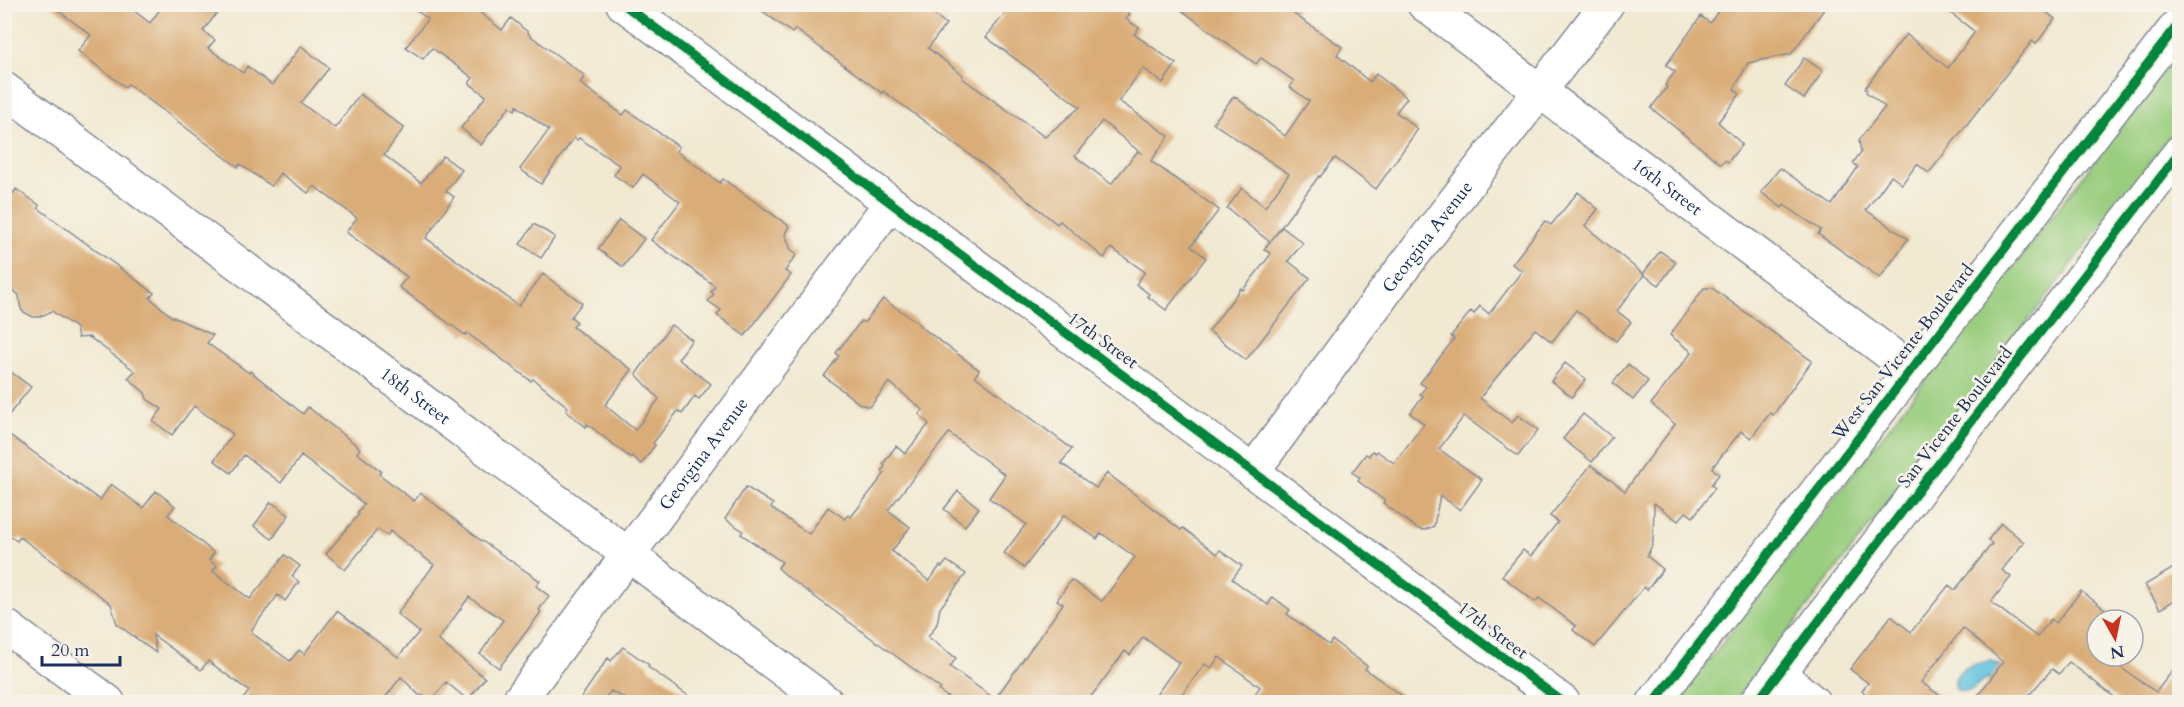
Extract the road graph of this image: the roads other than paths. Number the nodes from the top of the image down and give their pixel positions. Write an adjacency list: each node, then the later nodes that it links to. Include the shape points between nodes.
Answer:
1 (623, 4): 8 (street, 17th Street)
2 (1424, 4): 6 (street, 16th Street)
3 (1607, 4): 6 (street, Georgina Avenue)
4 (2180, 22): 9 (street, West San Vicente Boulevard)
5 (4, 89): 11 (street, 18th Street)
6 (1540, 91): 9 (street, 16th Street); 10 (street, Georgina Avenue)
7 (2180, 152): 13 (street, San Vicente Boulevard)
8 (890, 204): 10 (street, 17th Street); 11 (street, Georgina Avenue)
9 (1910, 369): 18 (street, West San Vicente Boulevard)
10 (1252, 471): 17 (street, 17th Street)
11 (628, 555): 15 (street, Georgina Avenue); 16 (street, 18th Street)
12 (4, 625): 14 (street)
13 (1779, 675): 19 (street, San Vicente Boulevard); 20 (street)
14 (108, 702)
15 (518, 702)
16 (826, 702)
17 (1563, 702)
18 (1654, 702)
19 (1757, 702)
20 (1813, 702)

